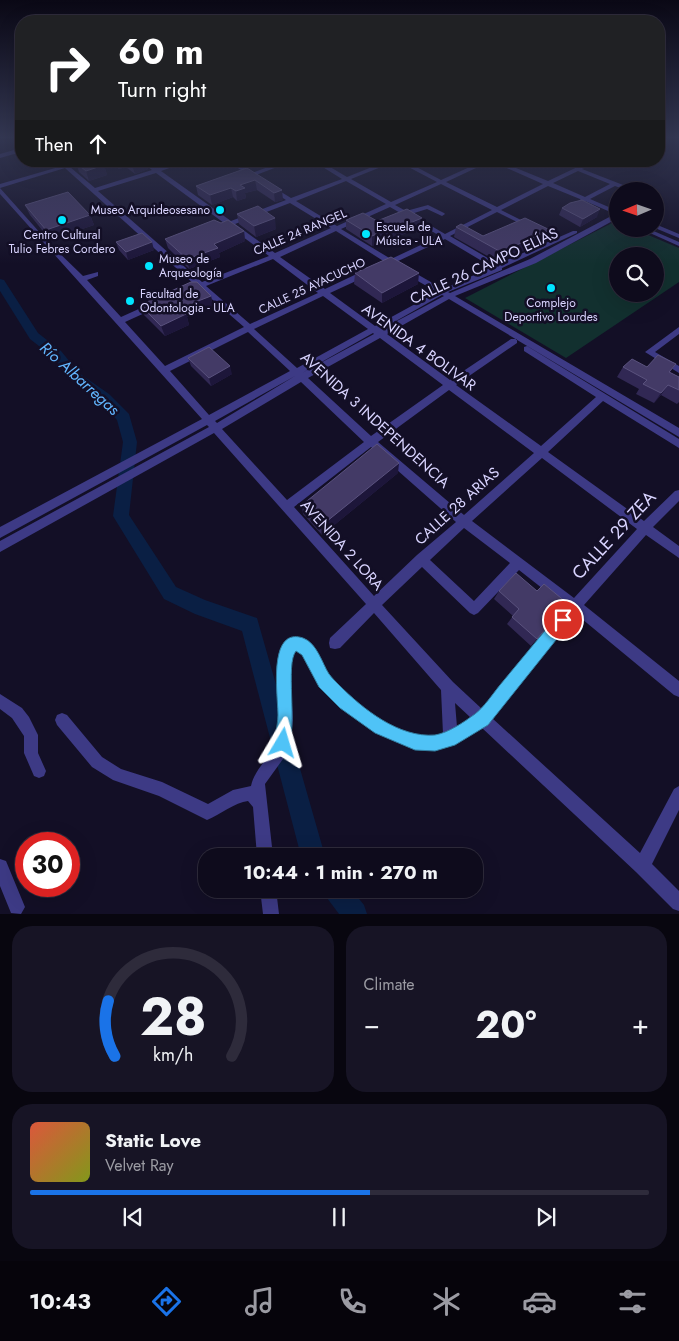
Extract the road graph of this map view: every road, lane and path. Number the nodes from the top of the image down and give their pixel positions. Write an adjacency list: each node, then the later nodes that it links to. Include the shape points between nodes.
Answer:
1 (21, 179): 14 (street)
2 (80, 179): 17 (street, AVENIDA 3 INDEPENDENCIA)
3 (131, 179): 17 (street)
4 (167, 179): 27 (street, AVENIDA 4 BOLIVAR)
5 (344, 179): 18 (street)
6 (347, 179): 20 (street)
7 (435, 179): 11 (street)
8 (449, 179): 11 (street, CALLE 24 RANGEL)
9 (536, 179): 12 (street)
10 (556, 179): 12 (street, CALLE 25 AYACUCHO)
11 (442, 182): 20 (street, CALLE 24 RANGEL); 21 (street)
12 (546, 183): 19 (street); 21 (street, CALLE 25 AYACUCHO)
13 (268, 185): 18 (street)
14 (0, 186)
15 (609, 187): 19 (street)
16 (0, 190): 45 (street, AVENIDA 2 LORA)
17 (93, 190): 46 (street, AVENIDA 3 INDEPENDENCIA)
18 (290, 200): 27 (street); 28 (street)
19 (583, 200): 22 (street)
20 (392, 204): 23 (street); 28 (street, CALLE 24 RANGEL)
21 (496, 208): 30 (street); 31 (street, CALLE 25 AYACUCHO)
22 (609, 211)
23 (407, 213): 24 (street, via 428,207); 31 (street)
24 (442, 214)
25 (609, 217): 35 (street, CALLE 26 CAMPO ELÍAS)
26 (609, 218): 37 (street, CALLE 26 CAMPO ELÍAS)
27 (230, 224): 38 (street, AVENIDA 4 BOLIVAR)
28 (336, 229): 38 (street, CALLE 24 RANGEL); 39 (street)
29 (664, 230): 33 (street)
30 (540, 231)
31 (446, 236): 39 (street, CALLE 25 AYACUCHO); 41 (street)
32 (549, 236): 35 (street)
33 (679, 236)
34 (664, 238): 36 (street)
35 (558, 240): 37 (street); 41 (street, CALLE 26 CAMPO ELÍAS)
36 (679, 244)
37 (565, 245): 43 (street, CALLE 26 CAMPO ELÍAS)
38 (273, 257): 46 (street, CALLE 24 RANGEL); 48 (street, AVENIDA 4 BOLIVAR)
39 (390, 262): 40 (street, CALLE 25 AYACUCHO); 49 (street)
40 (382, 266)
41 (496, 266): 43 (street); 49 (street, CALLE 26 CAMPO ELÍAS)
42 (374, 270): 48 (street, CALLE 25 AYACUCHO)
43 (505, 272): 49 (street, CALLE 26 CAMPO ELÍAS)
44 (95, 274): 45 (street)
45 (82, 279): 51 (street, AVENIDA 2 LORA)
46 (200, 285): 47 (street, CALLE 24 RANGEL); 52 (street, AVENIDA 3 INDEPENDENCIA)
47 (191, 289)
48 (322, 293): 52 (street, CALLE 25 AYACUCHO); 54 (street, AVENIDA 4 BOLIVAR)
49 (444, 295): 54 (street, CALLE 26 CAMPO ELÍAS); 55 (street); 62 (street)
50 (164, 301): 51 (street)
51 (120, 321): 56 (street, AVENIDA 2 LORA)
52 (249, 328): 56 (street, CALLE 25 AYACUCHO); 58 (street, AVENIDA 3 INDEPENDENCIA)
53 (679, 330): 57 (street, via 649,352)
54 (377, 332): 58 (street, CALLE 26 CAMPO ELÍAS); 59 (street, AVENIDA 4 BOLIVAR)
55 (514, 341): 59 (street); 60 (street)
56 (164, 370): 61 (street, AVENIDA 2 LORA)
57 (679, 370)
58 (300, 374): 61 (street, CALLE 26 CAMPO ELÍAS); 63 (street, AVENIDA 3 INDEPENDENCIA)
59 (447, 385): 63 (street); 65 (street, AVENIDA 4 BOLIVAR)
60 (603, 396): 64 (street); 65 (street, CALLE 28 ARIAS)
61 (212, 424): 67 (street, AVENIDA 2 LORA); 70 (street, CALLE 26 CAMPO ELÍAS, via 173,439); 71 (street, CALLE 26 CAMPO ELÍAS, via 181,448)
62 (679, 433)
63 (370, 441): 67 (street); 68 (street, AVENIDA 3 INDEPENDENCIA)
64 (679, 444)
65 (542, 453): 68 (street, CALLE 28 ARIAS); 69 (street, AVENIDA 4 BOLIVAR)
66 (679, 494): 69 (street, CALLE 29 ZEA)
67 (286, 507): 75 (street, AVENIDA 2 LORA)
68 (463, 521): 73 (street, CALLE 28 ARIAS); 74 (street, AVENIDA 3 INDEPENDENCIA)
69 (645, 528): 72 (street, AVENIDA 4 BOLIVAR); 76 (street, CALLE 29 ZEA)
70 (0, 533)
71 (0, 547)
72 (679, 553)
73 (421, 560): 74 (street, via 474,609); 75 (street, CALLE 28 ARIAS)
74 (518, 563): 76 (street, AVENIDA 3 INDEPENDENCIA)
75 (374, 604): 77 (street, CALLE 28 ARIAS); 78 (street, AVENIDA 2 LORA)
76 (574, 606): 79 (street, AVENIDA 3 INDEPENDENCIA); 81 (street, CALLE 29 ZEA)
77 (335, 643)
78 (448, 687): 81 (street, AVENIDA 2 LORA); 83 (street)
79 (679, 690)
80 (0, 701): 84 (street, via 17,713 27,726 32,753)
81 (482, 719): 83 (street, CALLE 29 ZEA); 88 (street, AVENIDA 2 LORA)
82 (62, 720): 86 (street, via 97,762 118,775 162,789 207,812 243,793 251,793)
83 (450, 739): 86 (street, via 435,743 415,742 381,728 346,702 325,681 308,650 295,644 290,646 284,660 286,731 279,755 261,776)
84 (40, 771)
85 (679, 794): 88 (street)
86 (259, 802): 87 (street)
87 (264, 848)
88 (642, 866): 91 (street, AVENIDA 2 LORA)
89 (0, 868): 92 (street)
90 (269, 898): 93 (street)
91 (679, 903)
92 (17, 907)
93 (271, 914)

